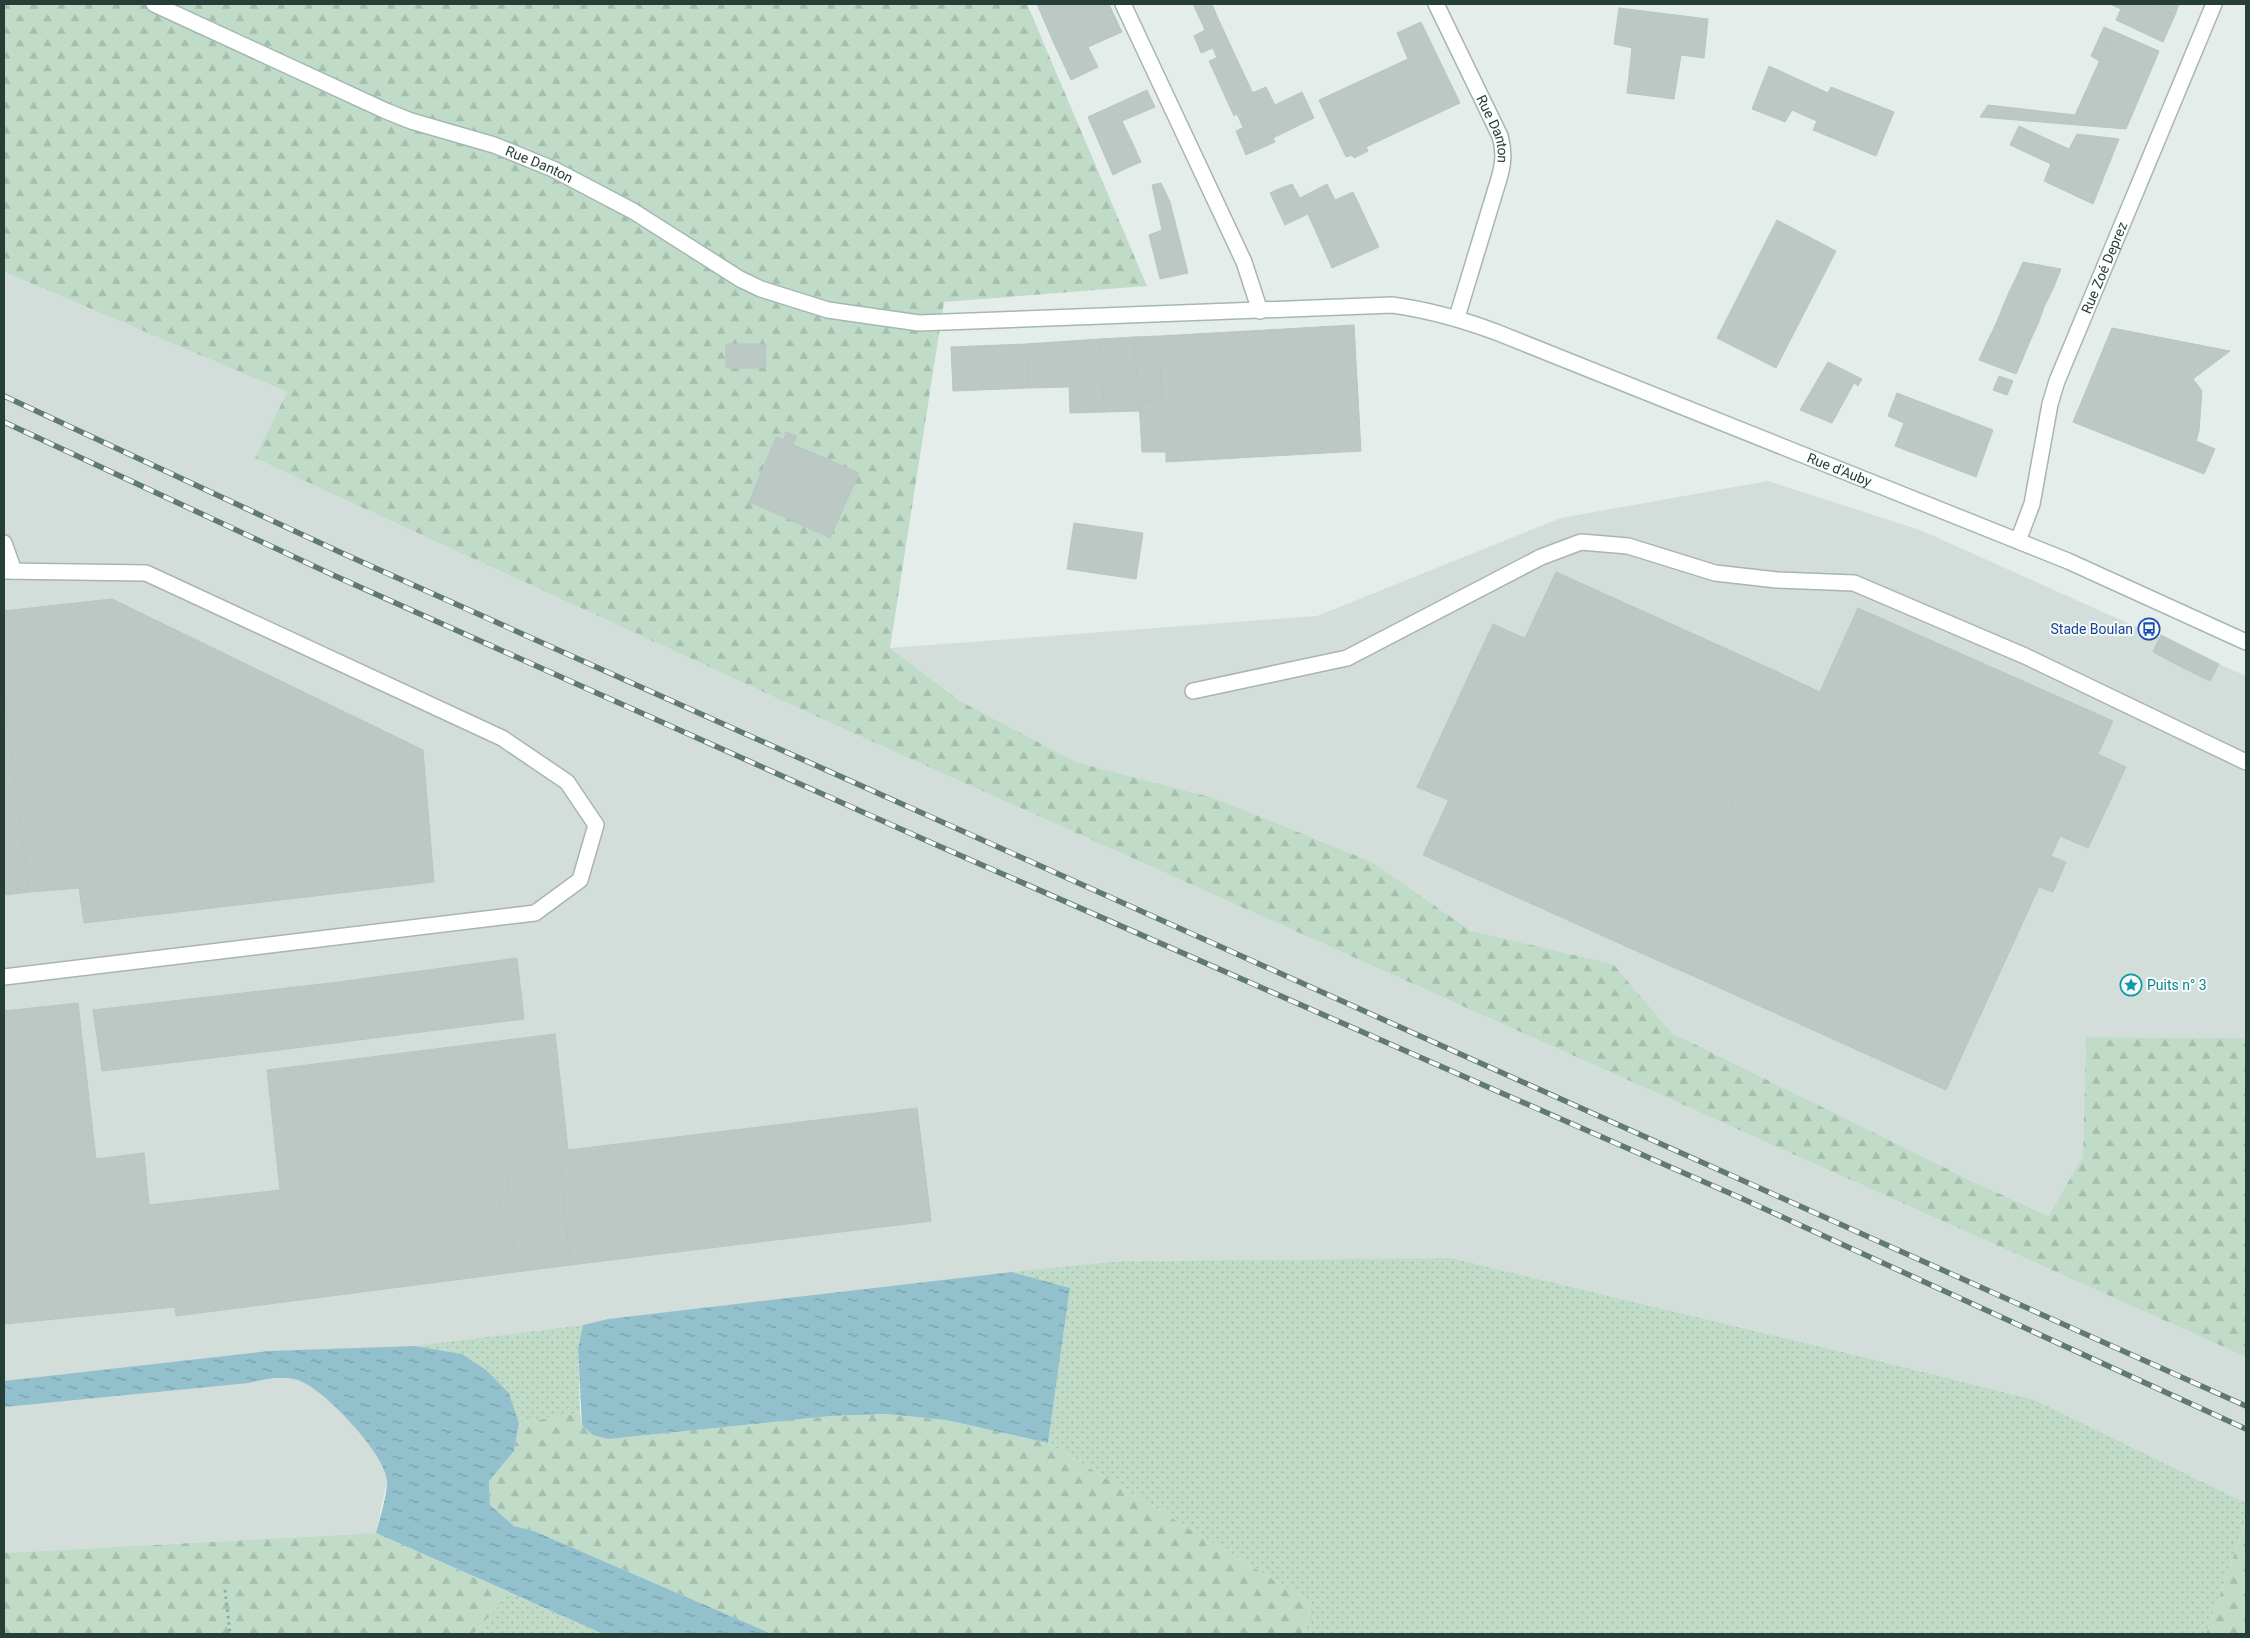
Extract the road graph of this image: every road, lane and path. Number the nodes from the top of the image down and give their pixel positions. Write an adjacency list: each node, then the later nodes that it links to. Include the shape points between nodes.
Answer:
1 (154, 4): 5 (street, Rue Danton, via 386,111 494,145 553,169 633,211 740,279 828,310 919,324)
2 (1123, 4): 5 (street, via 1244,262)
3 (1436, 4): 6 (street, Rue Danton, via 1504,150 1501,174)
4 (2214, 4): 7 (street, Rue Zoé Deprez, via 2057,381 2032,504)
5 (1260, 311): 6 (street, Rue d'Auby, via 1392,305)
6 (1457, 317): 7 (street, Rue d'Auby)
7 (2018, 541): 10 (street, Rue d'Auby, via 2124,585)
8 (4, 543): 9 (street)
9 (9, 571): 13 (street, via 146,573 502,738 566,782 596,825 580,880 535,913)
10 (2246, 642)
11 (1193, 691): 12 (street, via 1347,658 1541,557 1581,542 1628,546 1715,573 1777,580 1854,583 2025,656)
12 (2246, 762)
13 (4, 977)
14 (225, 1590): 15 (path)
15 (230, 1634)

